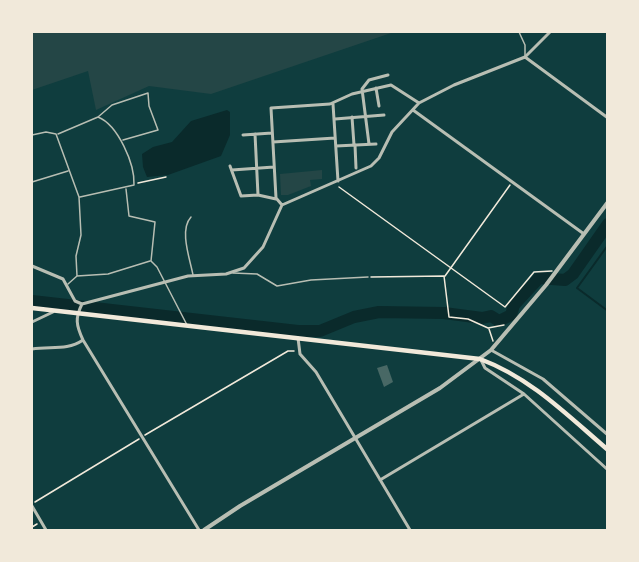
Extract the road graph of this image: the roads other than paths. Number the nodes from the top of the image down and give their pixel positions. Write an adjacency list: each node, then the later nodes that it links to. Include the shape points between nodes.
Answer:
1 (519, 32): 3 (lane)
2 (550, 32): 3 (street)
3 (525, 57): 9 (street); 17 (street)
4 (388, 75): 8 (street, via 369,80)
5 (32, 77): 6 (lane)
6 (32, 84)
7 (376, 88): 8 (street); 9 (street, via 394,85); 11 (street)
8 (362, 91): 10 (street); 14 (street)
9 (420, 103): 12 (street)
10 (333, 104): 18 (street); 19 (street, via 271,108)
11 (379, 106)
12 (413, 110): 36 (street, via 392,132 375,162); 44 (street)
13 (384, 115): 14 (street)
14 (367, 116): 16 (street); 27 (street)
15 (98, 117): 22 (lane); 25 (lane); 25 (lane, via 112,105 148,93 156,132)
16 (352, 117): 18 (street); 29 (street)
17 (608, 118)
18 (334, 119): 24 (street)
19 (272, 133): 20 (street); 26 (street)
20 (255, 134): 23 (street); 32 (street)
21 (32, 135): 22 (lane)
22 (57, 135): 34 (lane)
23 (243, 135)
24 (335, 138): 26 (street); 30 (street)
25 (123, 140): 37 (lane, via 135,184)
26 (273, 142): 31 (street)
27 (369, 144): 28 (street); 29 (street)
28 (376, 144)
29 (354, 145): 30 (street); 33 (street)
30 (336, 146): 36 (street)
31 (274, 167): 32 (street); 40 (street)
32 (256, 168): 38 (street); 38 (street, via 231,168 241,196)
33 (356, 168)
34 (69, 171): 35 (lane); 39 (lane)
35 (32, 182)
36 (336, 182): 42 (street)
37 (126, 188): 39 (lane); 45 (lane, via 129,216 155,222)
38 (258, 195): 40 (street)
39 (79, 197): 49 (lane)
40 (277, 200): 42 (street)
41 (608, 202): 44 (street)
42 (282, 205): 47 (street, via 255,260)
43 (191, 217): 48 (lane, via 185,231)
44 (584, 234): 61 (street)
45 (151, 261): 49 (lane, via 108,274); 51 (lane)
46 (32, 266): 52 (street)
47 (233, 273): 48 (street); 50 (lane, via 256,274 277,286)
48 (193, 275): 51 (street)
49 (77, 276): 52 (lane)
50 (368, 277)
51 (166, 282): 53 (street); 58 (lane)
52 (68, 284): 53 (street, via 75,301)
53 (82, 304): 56 (street)
54 (32, 308): 55 (highway)
55 (53, 312): 56 (highway); 57 (street)
56 (76, 315): 58 (highway); 60 (street)
57 (32, 322)
58 (186, 324): 59 (highway)
59 (298, 336): 63 (highway); 66 (street, via 300,354 316,372)
60 (83, 340): 62 (street, via 69,349); 73 (street)
61 (493, 348): 63 (street); 65 (street, via 543,379)
62 (32, 349)
63 (480, 359): 64 (street, via 485,368); 66 (street, via 440,388); 67 (highway, via 522,378)
64 (524, 394): 68 (street); 69 (street)
65 (608, 435)
66 (355, 438): 69 (street); 74 (street)
67 (608, 450)
68 (608, 470)
69 (380, 480): 71 (street)
70 (32, 505): 72 (street)
71 (409, 530)
72 (46, 531)
73 (199, 531)
74 (204, 531)

